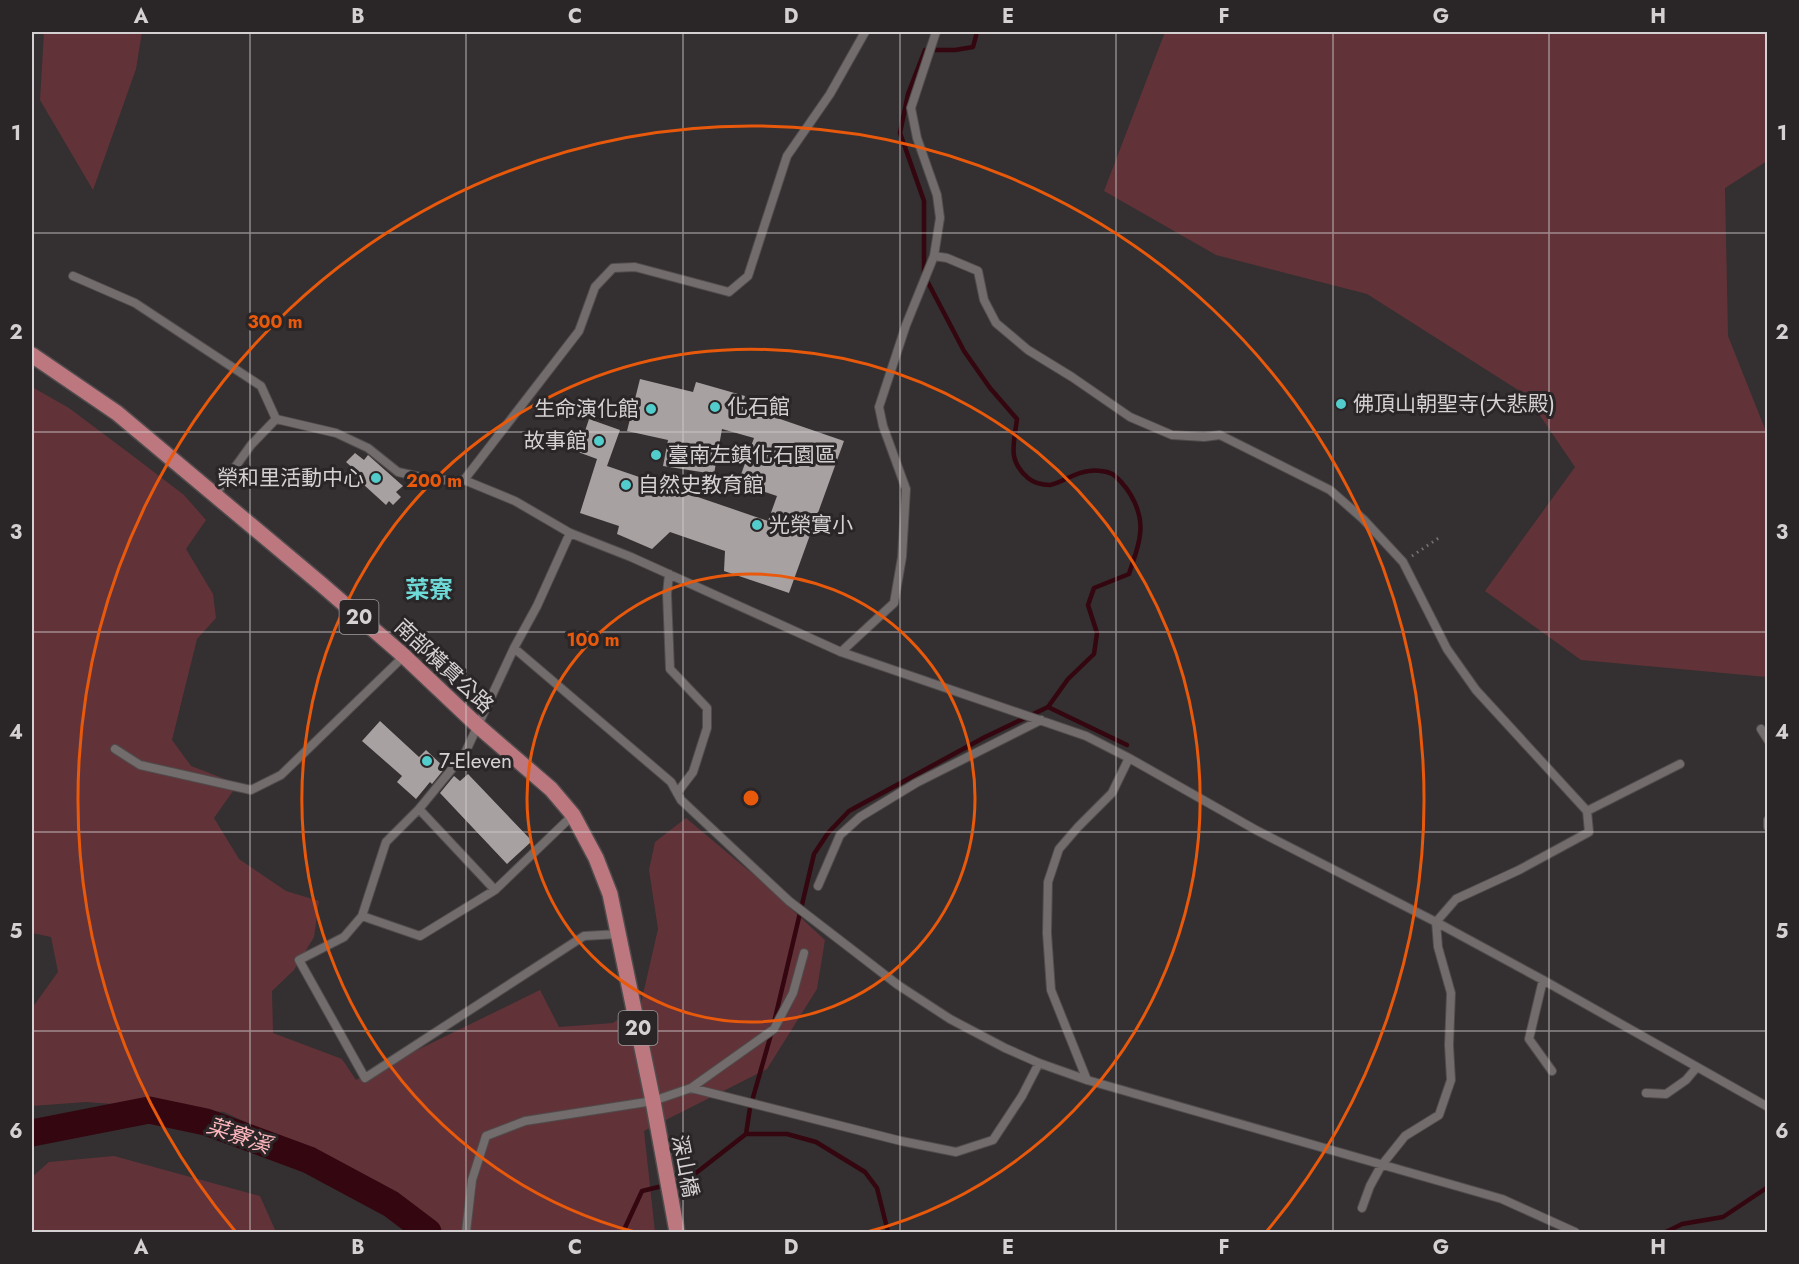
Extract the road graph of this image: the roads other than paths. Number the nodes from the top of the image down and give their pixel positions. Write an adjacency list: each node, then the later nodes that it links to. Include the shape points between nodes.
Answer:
1 (866, 32): 7 (lane, via 830,94 786,156 748,276 729,292 635,267 614,268 595,287 579,331)
2 (936, 32): 3 (lane, via 911,108 937,195 940,218)
3 (934, 256): 12 (lane, via 879,407 906,489 902,557 894,603); 23 (lane, via 978,271 984,300 996,323 1028,350 1130,417 1172,435 1220,435 1330,490 1403,562 1447,649 1476,690)
4 (73, 276): 6 (lane, via 135,303 261,386)
5 (32, 355): 8 (main road, 南部橫貫公路 / 20, via 117,413)
6 (276, 419): 7 (lane, via 336,433 368,447 398,472 434,480); 8 (lane, via 251,445)
7 (464, 480): 9 (lane, via 515,501)
8 (215, 495): 13 (main road, 南部橫貫公路 / 20)
9 (570, 533): 10 (lane); 11 (lane)
10 (669, 574): 12 (lane); 21 (lane, via 670,669 707,708 707,728 693,772)
11 (514, 648): 15 (lane); 21 (lane, via 671,782)
12 (841, 652): 14 (lane)
13 (405, 656): 15 (main road, 南部橫貫公路 / 20); 18 (lane, via 280,775 250,790 140,765)
14 (1041, 720): 19 (lane, via 1086,736); 27 (lane, via 916,783 860,817 840,836)
15 (478, 726): 22 (lane, via 465,753); 24 (main road, 南部橫貫公路 / 20, via 551,789)
16 (1761, 729): 17 (lane)
17 (1767, 740)
18 (115, 749)
19 (1129, 758): 30 (lane, via 1256,830); 37 (lane, via 1112,793 1059,849 1048,882 1051,990)
20 (1680, 764): 23 (lane)
21 (676, 792): 34 (lane, via 789,901 898,985 950,1018)
22 (418, 809): 28 (lane); 29 (lane, via 386,842)
23 (1587, 811): 30 (lane, via 1589,832 1456,899)
24 (573, 815): 28 (lane); 31 (main road, 南部橫貫公路 / 20, via 607,885)
25 (1767, 820): 26 (lane)
26 (1767, 827)
27 (818, 886)
28 (495, 890): 29 (lane, via 420,936)
29 (362, 916): 31 (lane, via 344,937 299,960 365,1078 584,936)
30 (1436, 922): 33 (lane); 43 (lane, via 1438,947 1451,993 1451,1080 1439,1114 1405,1136)
31 (619, 934): 40 (main road, 南部橫貫公路 / 20)
32 (804, 953): 38 (lane, via 793,993 774,1029)
33 (1543, 980): 35 (lane); 36 (lane, via 1529,1039)
34 (1039, 1063): 37 (lane); 38 (lane, via 993,1140 956,1152)
35 (1697, 1067): 39 (lane, via 1666,1094); 41 (lane)
36 (1552, 1071)
37 (1087, 1080): 43 (lane)
38 (691, 1088): 40 (lane)
39 (1646, 1093)
40 (653, 1101): 42 (main road, 南部橫貫公路 / 20); 45 (lane, via 525,1121 486,1136 472,1180)
41 (1767, 1107)
42 (656, 1122): 46 (main road, 深山橋 / 20)
43 (1381, 1166): 44 (lane); 47 (lane, via 1502,1199)
44 (1362, 1208)
45 (466, 1233)
46 (676, 1233)
47 (1575, 1233)

